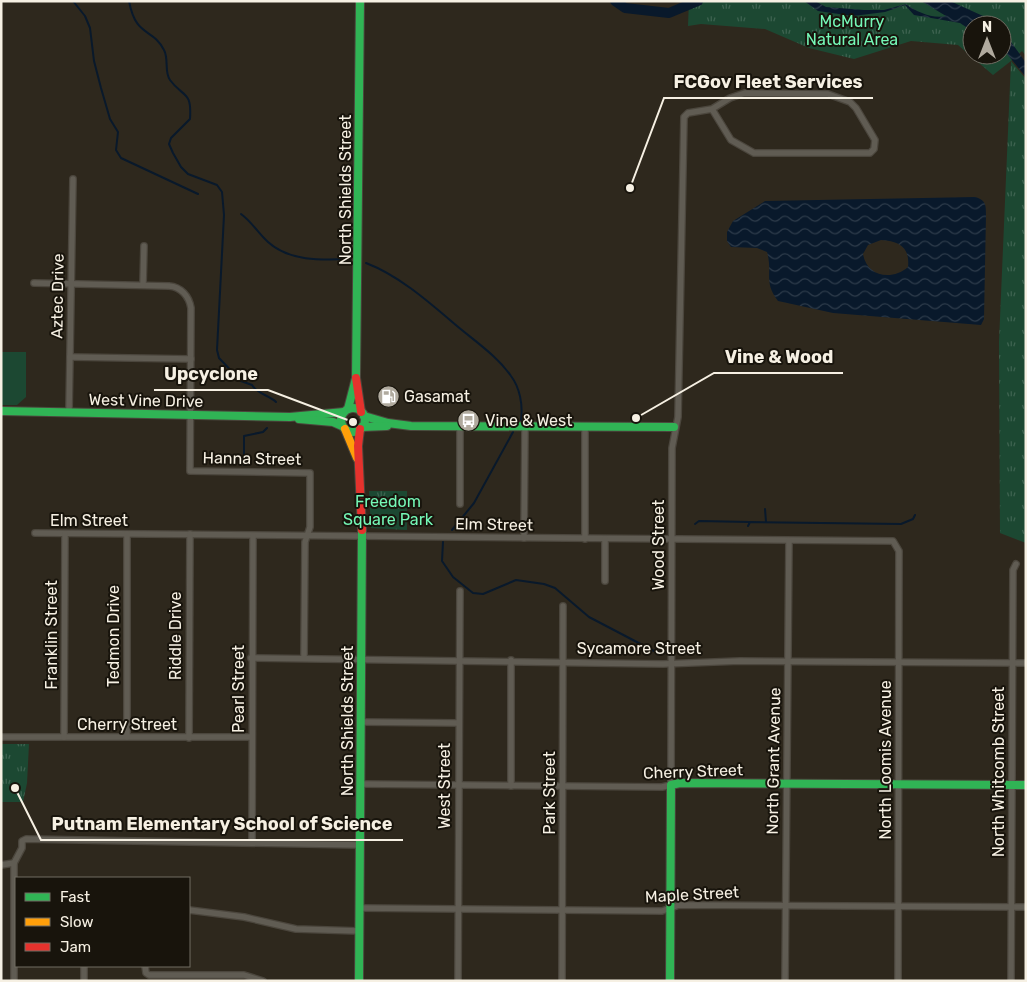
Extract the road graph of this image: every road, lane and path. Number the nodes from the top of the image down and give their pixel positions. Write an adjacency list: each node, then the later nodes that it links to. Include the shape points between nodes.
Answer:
1 (360, 1): 10 (street, North Shields Street)
2 (712, 109): 2 (street, via 731,140 754,153 870,154 874,149 875,140 856,108 843,98 828,94 745,93); 23 (street, Wood Street, via 684,116 678,417)
3 (73, 180): 6 (street, Aztec Drive)
4 (144, 246): 7 (street)
5 (34, 283): 6 (street)
6 (71, 284): 7 (street); 8 (street, Aztec Drive)
7 (143, 285): 9 (street, Hanna Street, via 174,286 184,292 190,305)
8 (70, 358): 9 (street); 13 (street, Aztec Drive)
9 (191, 359): 14 (street, Hanna Street)
10 (356, 378): 12 (street, North Shields Street); 15 (street, North Shields Street)
11 (1, 411): 13 (street, West Vine Drive)
12 (346, 411): 15 (street, via 354,408); 16 (street, West Vine Drive); 21 (street, via 341,417)
13 (69, 412): 14 (street, West Vine Drive)
14 (190, 414): 16 (street, West Vine Drive); 32 (street, Hanna Street, via 190,472 310,473 310,527)
15 (363, 414): 17 (street); 22 (street)
16 (290, 417): 21 (street, West Vine Drive, via 333,422)
17 (396, 424): 18 (street); 22 (street)
18 (460, 426): 19 (street); 25 (street)
19 (525, 426): 20 (street); 33 (street)
20 (586, 426): 23 (street); 34 (street)
21 (344, 428): 22 (street, via 353,432); 24 (street, North Shields Street)
22 (361, 428): 24 (street, North Shields Street)
23 (674, 428): 36 (street, Wood Street)
24 (358, 461): 30 (street, North Shields Street)
25 (460, 504)
26 (35, 533): 27 (street, Elm Street)
27 (65, 534): 28 (street, Elm Street); 57 (street, Franklin Street)
28 (127, 534): 29 (street, Elm Street); 59 (street, Tedmon Drive)
29 (190, 534): 31 (street, Elm Street); 60 (street, Riddle Drive)
30 (362, 535): 32 (street, Elm Street); 33 (street, Elm Street); 45 (street, North Shields Street)
31 (252, 536): 32 (street, Elm Street); 43 (street, Pearl Street)
32 (307, 536): 44 (street, Hanna Street)
33 (524, 538): 34 (street, Elm Street)
34 (585, 539): 35 (street, Elm Street)
35 (605, 539): 36 (street, Elm Street); 40 (street)
36 (672, 539): 37 (street, Elm Street); 53 (street, Wood Street)
37 (789, 541): 38 (street, Elm Street); 49 (street, North Grant Avenue)
38 (893, 541): 50 (street, North Loomis Avenue, via 899,551)
39 (1016, 564): 51 (street, North Whitcomb Street, via 1013,570)
40 (604, 581)
41 (460, 591): 46 (street, West Street)
42 (563, 606): 48 (street, Park Street)
43 (251, 658): 44 (street, Sycamore Street); 58 (street, Pearl Street)
44 (304, 658): 45 (street, Sycamore Street)
45 (361, 658): 46 (street, Sycamore Street); 54 (street, North Shields Street)
46 (458, 660): 47 (street, Sycamore Street); 55 (street, West Street)
47 (511, 660): 48 (street, Sycamore Street); 68 (street)
48 (563, 661): 53 (street, Sycamore Street); 69 (street, Park Street)
49 (788, 662): 50 (street, Sycamore Street); 53 (street, Sycamore Street); 61 (street, North Grant Avenue)
50 (899, 662): 51 (street, Sycamore Street); 64 (street, North Loomis Avenue)
51 (1012, 662): 52 (street, Sycamore Street); 66 (street, North Whitcomb Street)
52 (1026, 662)
53 (671, 663): 65 (street, Wood Street)
54 (361, 722): 55 (street); 62 (street, North Shields Street)
55 (458, 723): 63 (street, West Street)
56 (1, 736): 57 (street, Cherry Street)
57 (64, 737): 59 (street, Cherry Street)
58 (252, 737): 60 (street, Cherry Street); 70 (street, Pearl Street)
59 (126, 738): 60 (street, Cherry Street)
60 (189, 738)
61 (786, 783): 64 (street, Cherry Street); 65 (street, Cherry Street); 74 (street, North Grant Avenue)
62 (360, 784): 63 (street, Cherry Street); 71 (street, North Shields Street)
63 (458, 784): 68 (street, Cherry Street); 80 (street, West Street)
64 (898, 784): 66 (street, Cherry Street); 75 (street, North Loomis Avenue)
65 (671, 785): 69 (street, Cherry Street); 79 (street, Wood Street)
66 (1012, 785): 67 (street, Cherry Street); 76 (street, North Whitcomb Street)
67 (1026, 785)
68 (511, 786): 69 (street, Cherry Street)
69 (563, 786): 82 (street, Park Street)
70 (252, 842): 71 (street); 72 (street, via 26,839 22,841)
71 (360, 846): 78 (street, North Shields Street)
72 (14, 863): 73 (street); 86 (street)
73 (1, 865)
74 (785, 905): 75 (street, Maple Street); 79 (street, Maple Street, via 679,905); 93 (street, North Grant Avenue)
75 (898, 906): 76 (street, Maple Street); 94 (street, North Loomis Avenue)
76 (1012, 907): 77 (street, Maple Street); 95 (street, North Whitcomb Street)
77 (1026, 907)
78 (360, 908): 80 (street, Maple Street); 83 (street, North Shields Street)
79 (670, 908): 82 (street, Maple Street, via 662,911); 92 (street, Wood Street)
80 (458, 909): 82 (street, Maple Street); 90 (street, West Street)
81 (190, 910): 83 (street, via 244,916 296,929)
82 (563, 910): 91 (street, Park Street)
83 (359, 931): 89 (street, North Shields Street)
84 (84, 967): 87 (street)
85 (145, 967): 88 (street, via 149,975 244,975)
86 (14, 981)
87 (84, 981)
88 (263, 981)
89 (359, 981)
90 (458, 981)
91 (562, 981)
92 (670, 981)
93 (785, 981)
94 (898, 981)
95 (1011, 981)

